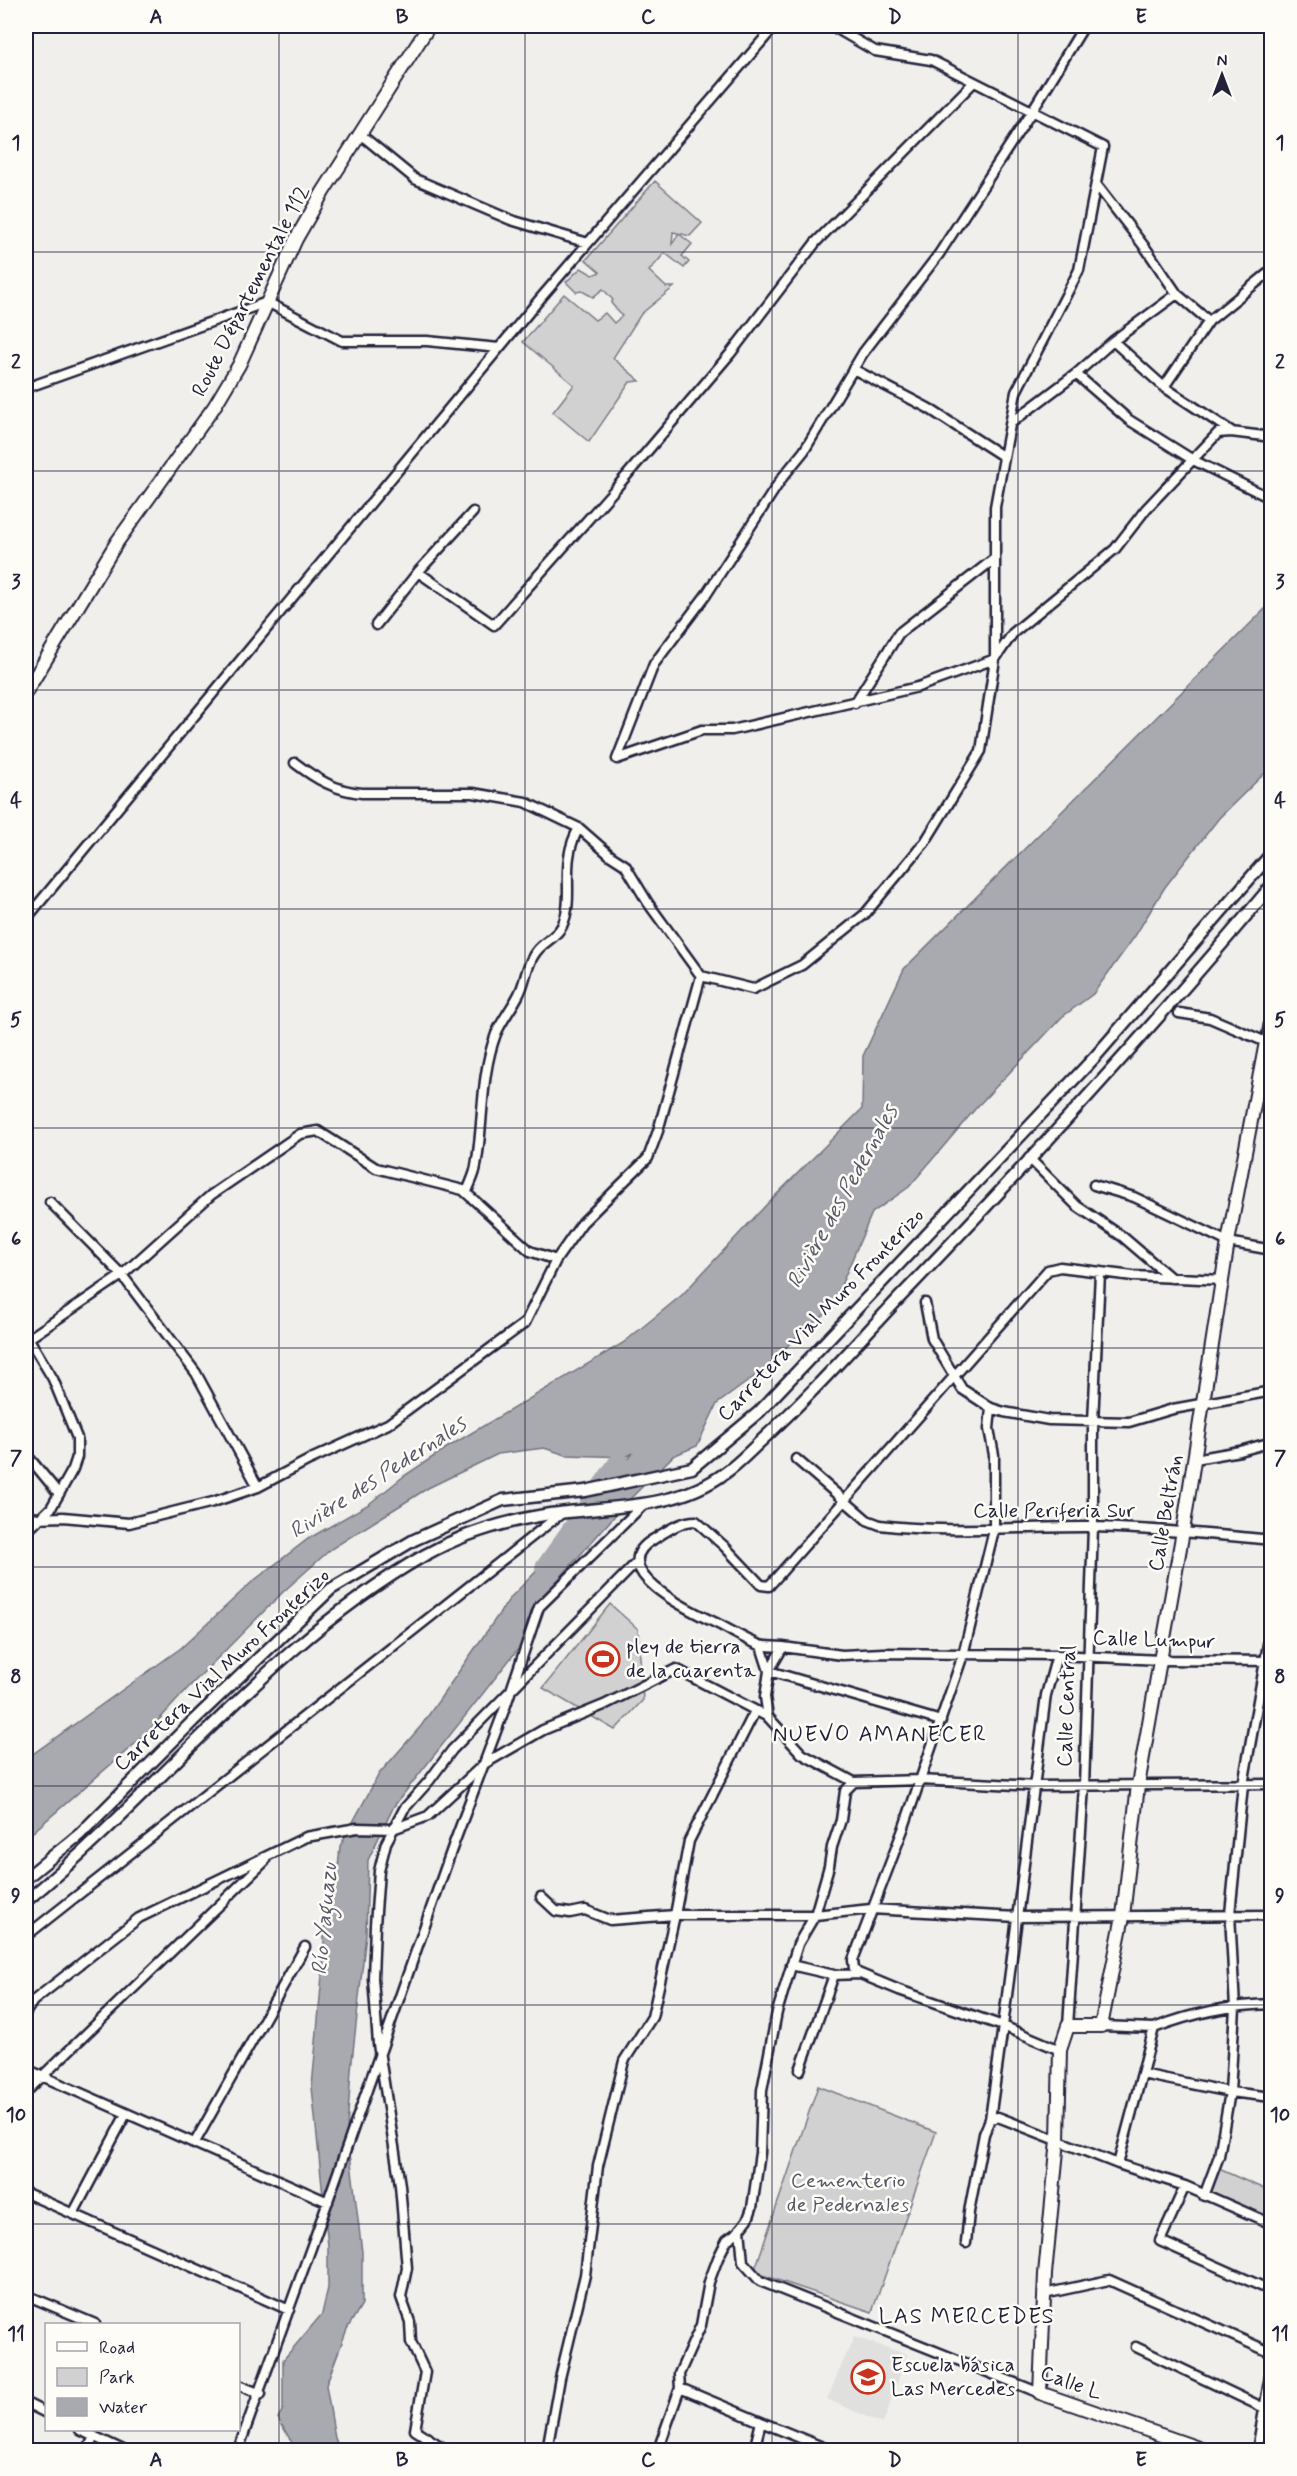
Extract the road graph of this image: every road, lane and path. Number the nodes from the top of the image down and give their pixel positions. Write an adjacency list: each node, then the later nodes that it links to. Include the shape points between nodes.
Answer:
1 (429, 26): 7 (main road, Route Départementale 112)
2 (775, 26): 9 (street)
3 (832, 26): 5 (street, via 875,51 931,60)
4 (1084, 26): 6 (street)
5 (974, 82): 6 (street); 28 (street, via 816,242 730,354 494,625)
6 (1032, 111): 8 (street, via 1103,147); 16 (street, via 939,254)
7 (360, 134): 9 (street, via 415,179 511,220); 12 (main road, Route Départementale 112, via 296,239)
8 (1096, 184): 11 (street); 20 (street, via 1078,270 1016,392)
9 (588, 243): 15 (street)
10 (1272, 270): 13 (street)
11 (1177, 294): 13 (street); 14 (street)
12 (267, 302): 15 (street, via 342,341 427,340); 18 (street); 31 (main road, Route Départementale 112, via 239,365 214,407 117,542)
13 (1209, 321): 19 (street)
14 (1113, 340): 17 (street); 19 (street)
15 (499, 348): 37 (street)
16 (853, 369): 23 (street, via 928,408); 32 (street, via 804,451 654,664 617,759 702,730 732,730)
17 (1076, 374): 20 (street); 24 (street, via 1129,420)
18 (26, 387)
19 (1164, 387): 21 (street)
20 (1011, 423): 23 (street)
21 (1231, 432): 22 (street); 24 (street, via 1218,434)
22 (1272, 437)
23 (1004, 458): 27 (street, via 995,507)
24 (1193, 460): 25 (street); 30 (street, via 1146,509 1115,549 1013,633)
25 (1272, 499)
26 (473, 512): 28 (street)
27 (994, 559): 30 (street); 32 (street, via 899,633)
28 (418, 572): 29 (street)
29 (376, 624)
30 (995, 659): 32 (street, via 918,687); 38 (street, via 981,751 925,842 865,914 802,965 753,989)
31 (26, 692)
32 (855, 703)
33 (295, 763): 34 (street, via 344,792 473,793 525,802)
34 (579, 828): 38 (street, via 625,865); 44 (street, via 567,858 562,926 530,960 519,995 496,1034 486,1072 476,1167)
35 (1272, 853): 99 (street, Carretera Vial Muro Fronterizo, via 1087,1065 759,1412 692,1468 585,1491 503,1500 414,1540 331,1589 80,1834)
36 (1272, 885): 42 (street, Carretera Vial Muro Fronterizo, via 1202,969)
37 (26, 919)
38 (701, 975): 48 (street, via 648,1158 582,1223)
39 (1272, 1007): 41 (street, Calle Beltrán)
40 (1179, 1013): 41 (street, via 1210,1018)
41 (1269, 1044): 46 (main road, Calle Beltrán)
42 (1029, 1158): 51 (street, via 1077,1206 1123,1237); 67 (street, Carretera Vial Muro Fronterizo, via 781,1423 724,1474 703,1486)
43 (1094, 1185): 46 (street, via 1134,1197)
44 (467, 1192): 48 (street, via 530,1251); 50 (street, via 376,1168 318,1131 308,1131 211,1195)
45 (50, 1202): 50 (street)
46 (1228, 1242): 47 (street); 52 (main road, Calle Beltrán)
47 (1272, 1250)
48 (556, 1260): 64 (street, via 525,1323 388,1424)
49 (1100, 1273): 51 (street); 55 (street, via 1060,1267 1048,1270); 59 (street, Calle Central)
50 (122, 1275): 54 (street); 64 (street, via 196,1373)
51 (1171, 1278): 52 (street)
52 (1223, 1280): 57 (main road, Calle Beltrán)
53 (926, 1303): 55 (street, via 932,1339)
54 (27, 1337): 65 (street, via 53,1379 77,1438 73,1469)
55 (955, 1375): 58 (street, via 966,1394); 66 (street)
56 (1272, 1391): 57 (street)
57 (1204, 1404): 59 (street, via 1130,1422); 63 (main road, Calle Beltrán)
58 (991, 1408): 59 (street, via 1049,1420); 72 (street)
59 (1093, 1422): 71 (street, Calle Central)
60 (1272, 1442): 63 (street)
61 (26, 1454): 65 (street)
62 (796, 1459): 66 (street, Calle Periferia Sur)
63 (1195, 1459): 73 (main road, Calle Beltrán)
64 (258, 1487): 70 (street, via 129,1523 63,1516)
65 (59, 1494): 70 (street, via 51,1508)
66 (843, 1501): 72 (street, Calle Periferia Sur, via 880,1525); 76 (street, via 769,1586 761,1585 696,1521 686,1521 645,1544)
67 (645, 1503): 68 (street, Carretera Vial Muro Fronterizo); 89 (street, via 539,1607)
68 (562, 1513): 101 (street, Carretera Vial Muro Fronterizo, via 495,1524 457,1539 345,1606 253,1687 73,1862); 110 (street)
69 (26, 1516): 70 (street)
70 (38, 1518): 74 (street)
71 (1093, 1527): 72 (street, Calle Periferia Sur); 73 (street, Calle Periferia Sur); 82 (street, Calle Central)
72 (994, 1530): 80 (street)
73 (1183, 1531): 75 (street, Calle Periferia Sur); 83 (main road, Calle Beltrán)
74 (26, 1532)
75 (1272, 1540)
76 (638, 1561): 78 (street, via 639,1570 654,1588); 97 (street, via 452,1750 404,1809)
77 (1272, 1622): 84 (street)
78 (761, 1646): 79 (street, Calle Lumpur); 85 (street)
79 (783, 1647): 80 (street, Calle Lumpur, via 842,1655); 85 (street)
80 (963, 1655): 81 (street, Calle Lumpur); 88 (street)
81 (1057, 1655): 82 (street, Calle Lumpur); 95 (street, via 1046,1695)
82 (1089, 1656): 83 (street, Calle Lumpur); 96 (street, Calle Central)
83 (1160, 1660): 84 (street, Calle Lumpur); 93 (main road, Calle Beltrán)
84 (1268, 1660): 94 (street)
85 (769, 1671): 87 (street, via 765,1698); 88 (street)
86 (755, 1711): 87 (street); 89 (street, via 676,1669 543,1730); 104 (street, via 689,1840)
87 (768, 1717): 91 (street, via 802,1754)
88 (941, 1721): 90 (street)
89 (484, 1764): 97 (street, via 428,1816); 138 (street)
90 (920, 1780): 91 (street); 95 (street); 102 (street)
91 (854, 1782): 105 (street, via 845,1791 842,1820)
92 (1272, 1784): 94 (street)
93 (1138, 1785): 94 (street); 96 (street); 108 (main road, Calle Beltrán)
94 (1243, 1785): 103 (street)
95 (1036, 1786): 96 (street); 109 (street)
96 (1084, 1786): 106 (street, Calle Central)
97 (393, 1829): 98 (street, via 357,1828 306,1837); 165 (street, via 379,1871 373,1978 378,2044 402,2209 407,2268 401,2296 410,2322 411,2342 424,2372 415,2430 445,2449)
98 (273, 1854): 117 (street, via 139,1918 33,2001); 126 (street)
99 (26, 1878)
100 (541, 1897): 104 (street, via 556,1911 585,1910 610,1920)
101 (26, 1901)
102 (872, 1909): 105 (street); 109 (street); 113 (street, via 853,1960 854,1969)
103 (1230, 1914): 107 (street); 108 (street); 116 (street)
104 (675, 1915): 105 (street); 166 (street, via 652,2017 624,2061 598,2166 585,2275)
105 (815, 1915): 112 (street)
106 (1076, 1915): 108 (street); 109 (street); 119 (street, Calle Central)
107 (1272, 1915)
108 (1123, 1916): 120 (main road, Calle Beltrán)
109 (1017, 1917): 118 (street)
110 (26, 1936)
111 (305, 1947): 133 (street)
112 (791, 1965): 114 (street); 141 (street, via 777,2012 762,2090 760,2153 752,2208)
113 (860, 1974): 114 (street); 118 (street)
114 (834, 1975): 124 (street)
115 (1272, 2004): 116 (street)
116 (1235, 2008): 121 (street, via 1176,2019); 128 (street)
117 (26, 2012)
118 (1004, 2026): 122 (street); 131 (street)
119 (1068, 2026): 120 (main road); 122 (main road, Calle Central)
120 (1101, 2026): 121 (street)
121 (1154, 2028): 125 (street)
122 (1060, 2050): 132 (main road, Calle Central)
123 (26, 2069): 126 (street)
124 (800, 2070)
125 (1142, 2074): 128 (street); 134 (street)
126 (41, 2076): 127 (street); 130 (street)
127 (26, 2092)
128 (1230, 2092): 129 (street); 137 (street, via 1219,2156)
129 (1272, 2097)
130 (126, 2114): 133 (street); 139 (street)
131 (990, 2119): 132 (street, via 1002,2118); 142 (street, via 976,2173)
132 (1058, 2140): 134 (street); 144 (main road, Calle Central)
133 (194, 2144): 138 (street)
134 (1118, 2164): 135 (street)
135 (1185, 2186): 137 (street); 143 (street, via 1160,2241)
136 (26, 2193): 139 (street)
137 (1204, 2196): 140 (street)
138 (328, 2202): 146 (street)
139 (73, 2214): 146 (street)
140 (1272, 2224)
141 (740, 2229): 152 (street, via 727,2240 709,2282 701,2325 679,2374); 153 (street, Calle L, via 743,2262 760,2281)
142 (966, 2243)
143 (1272, 2291)
144 (1044, 2294): 149 (street, via 1109,2280); 153 (main road, Calle Central)
145 (26, 2295): 147 (street)
146 (289, 2310): 164 (street)
147 (90, 2323)
148 (1136, 2348): 156 (street)
149 (1272, 2354)
150 (1272, 2364): 156 (street)
151 (240, 2386): 154 (street)
152 (681, 2388): 158 (street); 167 (street)
153 (1040, 2393): 161 (main road, Calle L)
154 (261, 2394)
155 (26, 2404): 157 (street)
156 (1264, 2408): 171 (street)
157 (45, 2413)
158 (761, 2422): 168 (street); 169 (street)
159 (82, 2431): 160 (street)
160 (94, 2436): 162 (street); 163 (street)
161 (1167, 2444): 170 (main road, Calle L)
162 (88, 2451)
163 (123, 2451)
164 (238, 2451)
165 (462, 2451)
166 (547, 2451)
167 (658, 2451)
168 (754, 2451)
169 (830, 2451)
170 (1204, 2451)
171 (1257, 2451)

